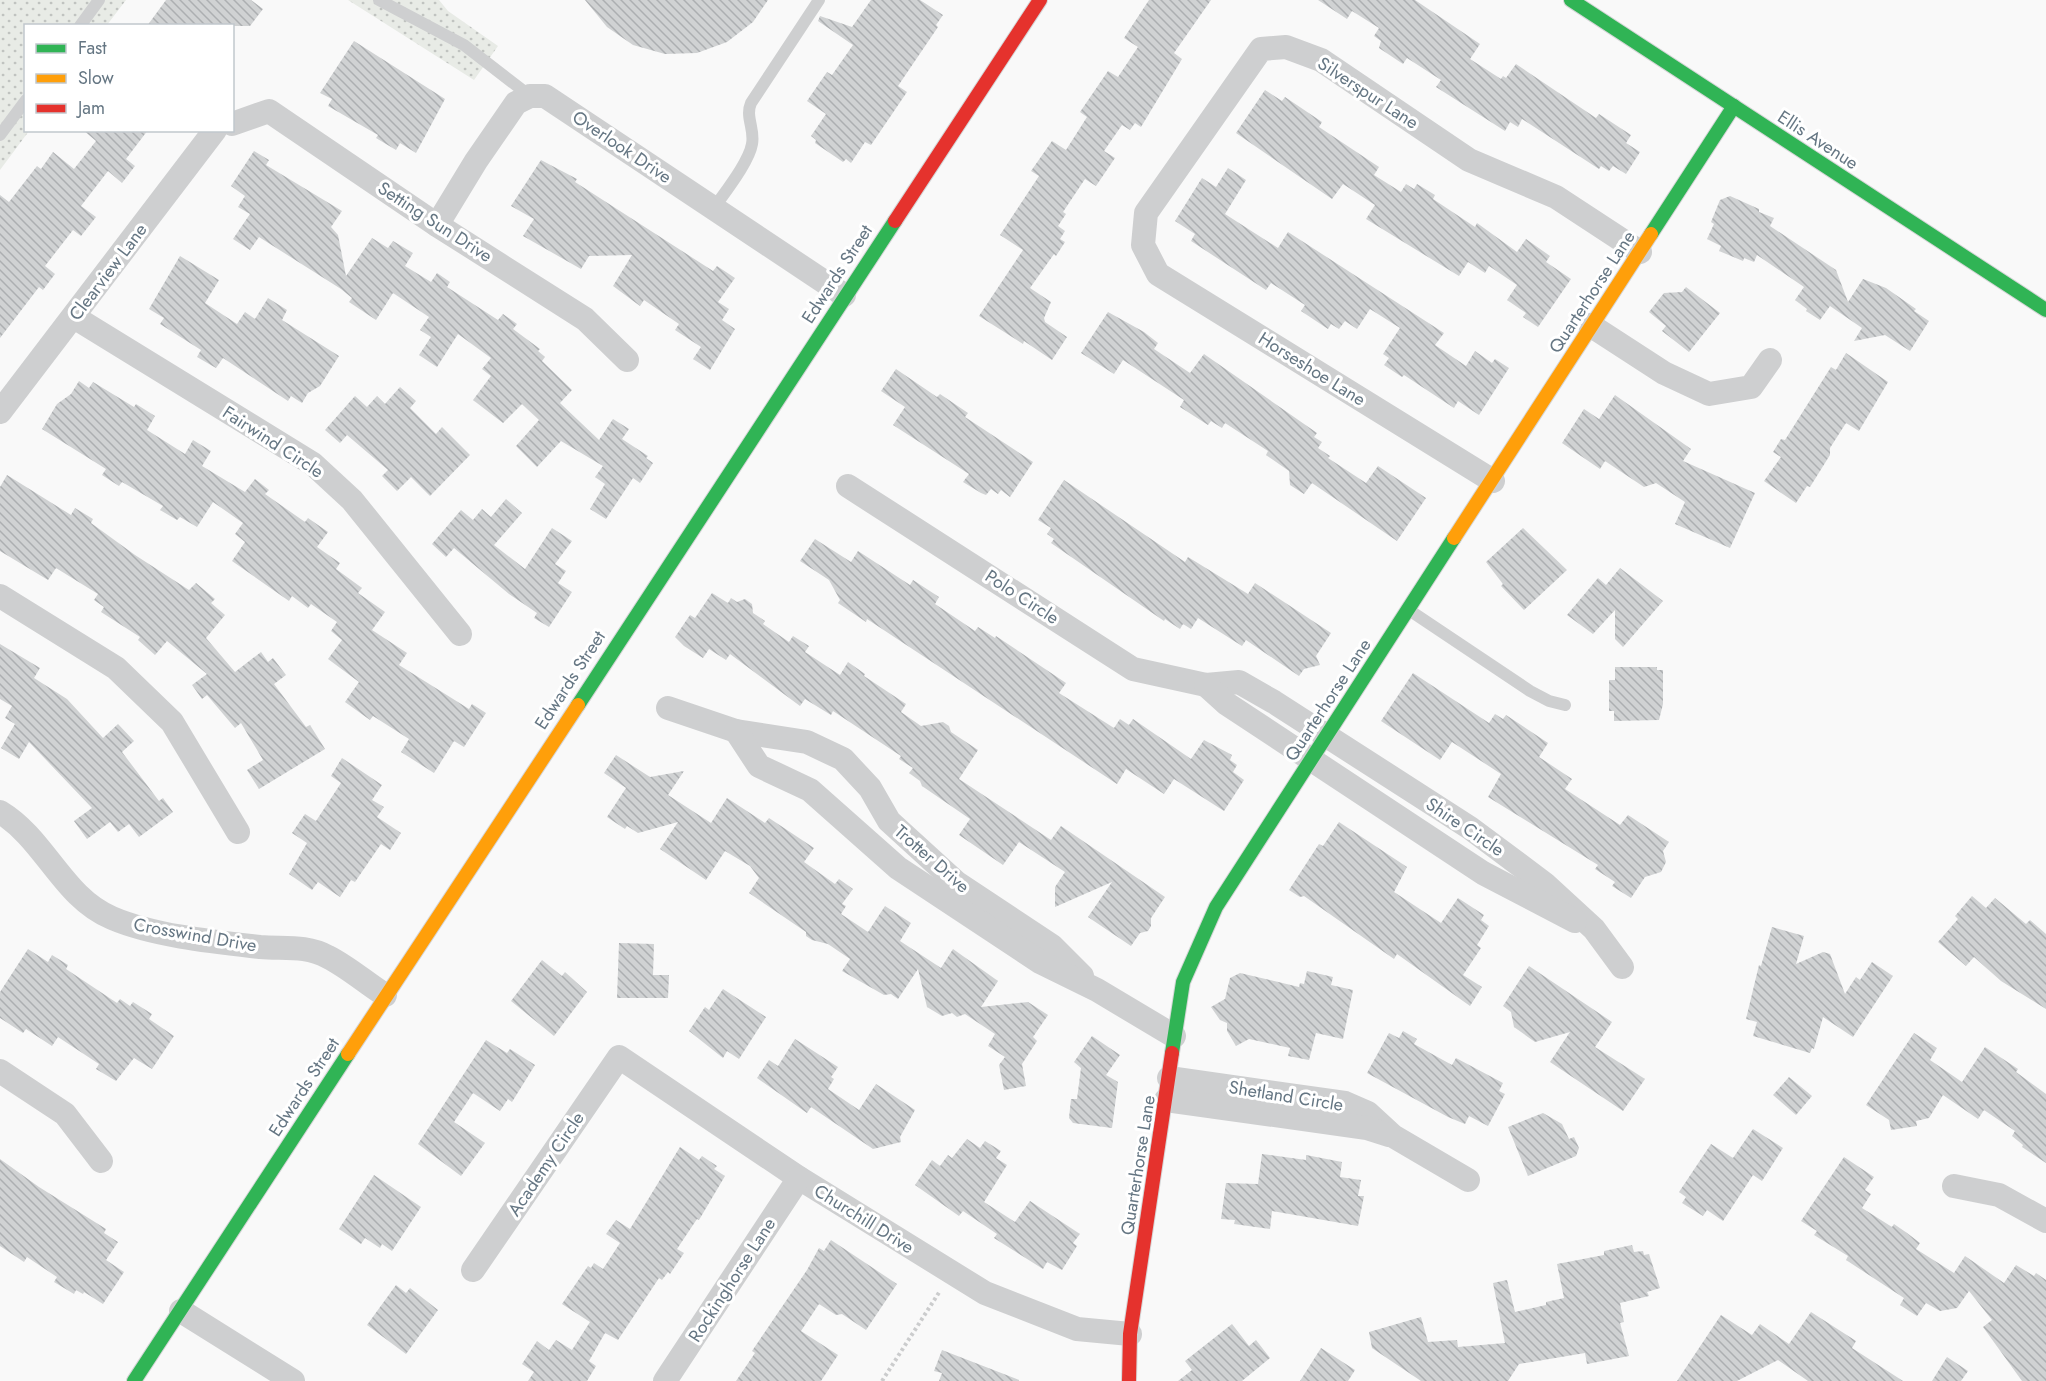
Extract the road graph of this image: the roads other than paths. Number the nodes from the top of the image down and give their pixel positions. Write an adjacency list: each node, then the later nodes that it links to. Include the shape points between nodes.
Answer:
1 (99, 0): 6 (lane)
2 (380, 0): 7 (lane, via 464,45)
3 (819, 0): 13 (lane, via 751,103 748,113 753,144)
4 (1040, 0): 17 (street, Edwards Street)
5 (1571, 0): 9 (street, Ellis Avenue)
6 (81, 24)
7 (530, 96): 13 (street, Overlook Drive, via 545,96); 14 (street, via 516,103)
8 (24, 103): 12 (lane)
9 (1734, 106): 16 (street, Quarterhorse Lane); 18 (street, Ellis Avenue)
10 (234, 123): 14 (street, Setting Sun Drive, via 269,111)
11 (213, 132): 19 (street, Clearview Lane)
12 (0, 135)
13 (714, 208): 17 (street, Overlook Drive)
14 (437, 225): 21 (street, Setting Sun Drive, via 585,320)
15 (1143, 245): 16 (street, Silverspur Lane, via 1146,213 1261,49 1286,47 1321,60 1469,160 1556,197); 24 (street, Horseshoe Lane, via 1158,274)
16 (1640, 252): 20 (street, Quarterhorse Lane)
17 (844, 296): 40 (street, Edwards Street)
18 (2046, 310)
19 (74, 317): 23 (street, Clearview Lane); 28 (street, Fairwind Circle, via 313,464 352,500)
20 (1590, 325): 22 (street, via 1664,373 1709,394 1751,387); 24 (street, Quarterhorse Lane)
21 (627, 360)
22 (1770, 360)
23 (0, 412)
24 (1493, 481): 27 (street, Quarterhorse Lane)
25 (848, 486): 29 (street, Polo Circle, via 1133,669)
26 (0, 596): 36 (street, via 116,668 172,722)
27 (1408, 609): 30 (lane, via 1530,692); 33 (street, Quarterhorse Lane)
28 (460, 634)
29 (1206, 685): 33 (street, Polo Circle, via 1239,682); 34 (street, Polo Circle, via 1227,704)
30 (1565, 705)
31 (668, 708): 32 (street, Trotter Drive)
32 (736, 731): 39 (street, Trotter Drive, via 759,766 810,790 898,868 1040,962); 39 (street, Trotter Drive, via 807,742 843,759 870,788 889,821 906,837 957,883 1052,946)
33 (1326, 736): 34 (street, Quarterhorse Lane); 37 (street, Shire Circle, via 1470,828 1545,884)
34 (1312, 758): 37 (street, Shire Circle, via 1483,873); 41 (street, Quarterhorse Lane, via 1216,907 1183,982)
35 (0, 812): 40 (street, Crosswind Drive, via 33,839 86,903 111,918 186,936 263,947 294,946 327,956)
36 (238, 832)
37 (1594, 929): 38 (street, Shire Circle)
38 (1622, 967)
39 (1097, 990): 41 (street, Trotter Drive)
40 (385, 995): 51 (street, Edwards Street)
41 (1174, 1036): 44 (street, Quarterhorse Lane)
42 (619, 1057): 46 (street, Churchill Drive); 50 (street, Academy Circle)
43 (0, 1071): 45 (street, via 65,1113)
44 (1167, 1089): 47 (street, Shetland Circle, via 1367,1128 1393,1136); 52 (street, Quarterhorse Lane)
45 (101, 1161)
46 (799, 1178): 52 (street, Churchill Drive, via 985,1293 1077,1329); 55 (street, Rockinghorse Lane)
47 (1467, 1180)
48 (1954, 1186): 49 (street, via 1999,1195)
49 (2046, 1221)
50 (473, 1270)
51 (181, 1311): 53 (street, Edwards Street); 54 (street)
52 (1130, 1334): 56 (street, Quarterhorse Lane)
53 (134, 1381)
54 (293, 1381)
55 (665, 1381)
56 (1129, 1381)

